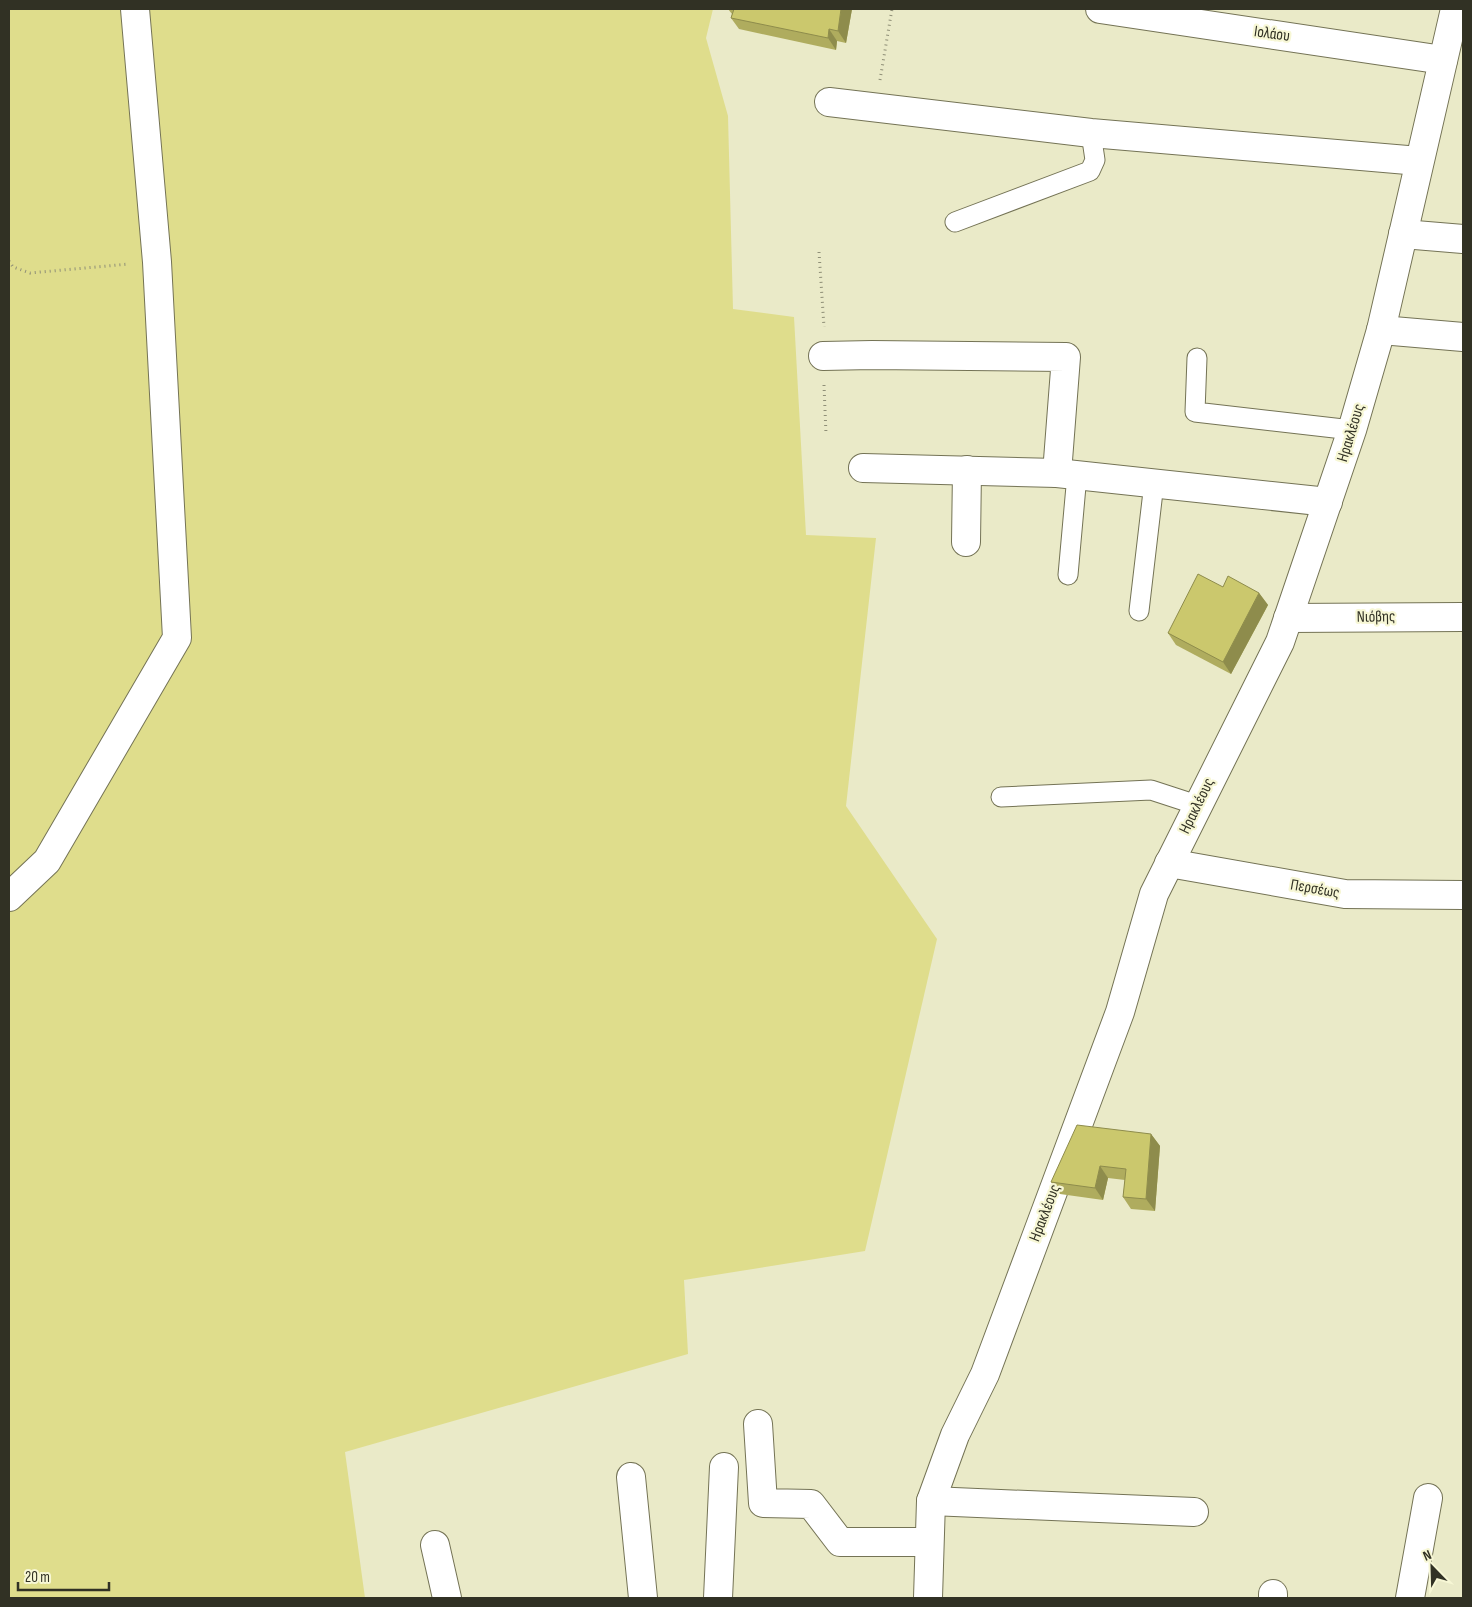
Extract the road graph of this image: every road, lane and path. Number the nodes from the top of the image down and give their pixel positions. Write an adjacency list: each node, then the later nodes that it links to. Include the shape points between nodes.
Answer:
1 (136, 9): 15 (street)
2 (892, 9): 7 (path)
3 (1100, 9): 5 (street, Ιολάου)
4 (1455, 9): 5 (street, Ηρακλέους)
5 (1444, 60): 9 (street, Ηρακλέους)
6 (829, 102): 7 (street)
7 (876, 108): 8 (street)
8 (1091, 133): 9 (street); 10 (lane, via 1095,160 1090,171)
9 (1419, 161): 11 (street, Ηρακλέους)
10 (955, 222)
11 (1403, 234): 12 (street); 16 (street, Ηρακλέους)
12 (1463, 239)
13 (819, 252): 18 (path, via 818,274 824,315)
14 (9, 261): 15 (path, via 13,267 30,273)
15 (157, 262): 36 (street, via 176,638 47,861)
16 (1382, 330): 17 (street); 20 (street, Ηρακλέους)
17 (1463, 337)
18 (823, 356): 21 (path); 24 (street, via 1066,357)
19 (1197, 358): 20 (lane, via 1195,412)
20 (1352, 430): 26 (street, Ηρακλέους)
21 (826, 434)
22 (864, 468): 23 (street)
23 (967, 470): 24 (street); 27 (street)
24 (1067, 474): 25 (street); 28 (lane)
25 (1154, 483): 26 (street); 29 (lane)
26 (1328, 502): 31 (street, Ηρακλέους)
27 (966, 542)
28 (1068, 575)
29 (1140, 611)
30 (1463, 617): 31 (street, Νιόβης)
31 (1288, 618): 33 (street, Ηρακλέους, via 1280,642)
32 (1001, 797): 33 (lane, via 1151,790)
33 (1197, 805): 34 (street, Ηρακλέους)
34 (1170, 862): 35 (street, Περσέως, via 1345,894); 41 (street, Ηρακλέους, via 1154,894 1120,1012 984,1374 955,1435)
35 (1463, 895)
36 (9, 897)
37 (758, 1424): 43 (street, via 763,1503 811,1504 840,1542)
38 (724, 1467): 47 (street)
39 (631, 1477): 46 (street)
40 (1428, 1498): 49 (street)
41 (931, 1501): 42 (street); 43 (street, Ηρακλέους)
42 (1194, 1512)
43 (929, 1542): 48 (street, Ηρακλέους)
44 (435, 1545): 45 (street)
45 (447, 1598)
46 (642, 1598)
47 (718, 1598)
48 (928, 1598)
49 (1410, 1598)

